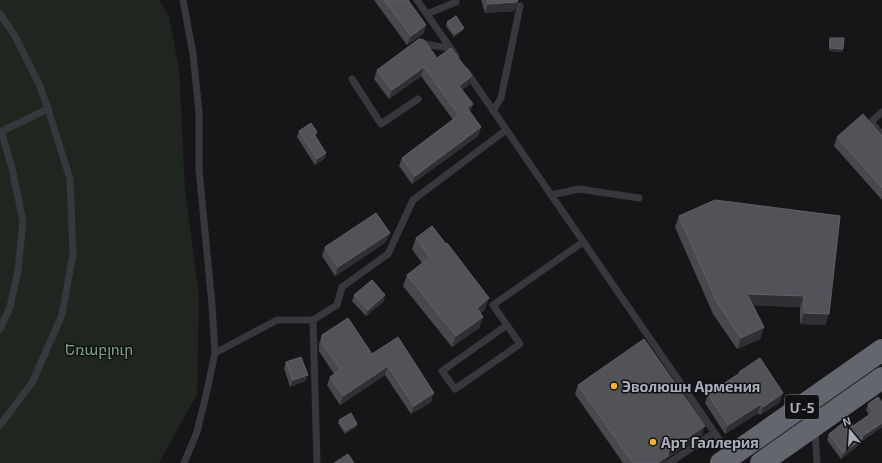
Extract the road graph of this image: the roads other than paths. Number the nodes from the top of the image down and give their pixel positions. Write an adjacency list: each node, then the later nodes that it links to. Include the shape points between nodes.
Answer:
1 (183, 0): 24 (lane, via 193,54 199,112 199,169)
2 (417, 0): 6 (lane)
3 (456, 2): 6 (lane)
4 (520, 6): 12 (lane, via 501,98)
5 (0, 14): 11 (lane, via 15,36 40,86)
6 (427, 14): 8 (lane)
7 (419, 44): 8 (lane)
8 (450, 48): 12 (lane)
9 (352, 79): 10 (lane, via 381,124)
10 (418, 99)
11 (48, 109): 15 (lane); 26 (lane, via 70,179 73,254 62,315 32,383)
12 (493, 111): 14 (lane)
13 (882, 112): 16 (lane, via 871,122)
14 (506, 130): 17 (lane); 20 (lane, via 413,200 388,254 342,287 337,305)
15 (1, 132): 22 (lane, via 12,168 23,222 18,270 10,307)
16 (882, 135)
17 (551, 195): 18 (lane, via 579,189); 19 (lane)
18 (639, 198)
19 (583, 242): 21 (lane, via 493,305); 28 (lane)
20 (313, 320): 24 (lane, via 277,320); 31 (lane)
21 (507, 325): 21 (lane, via 520,344 455,389 442,371)
22 (0, 329)
23 (882, 350): 29 (highway, Մ-5)
24 (215, 353): 30 (lane, via 196,432)
25 (881, 382): 27 (highway, Մ-5)
26 (0, 425)
27 (815, 425): 33 (highway, Մ-5); 34 (lane)
28 (714, 432): 29 (lane); 32 (lane)
29 (726, 460)
30 (184, 463)
31 (317, 463)
32 (669, 463)
33 (761, 463)
34 (817, 463)

